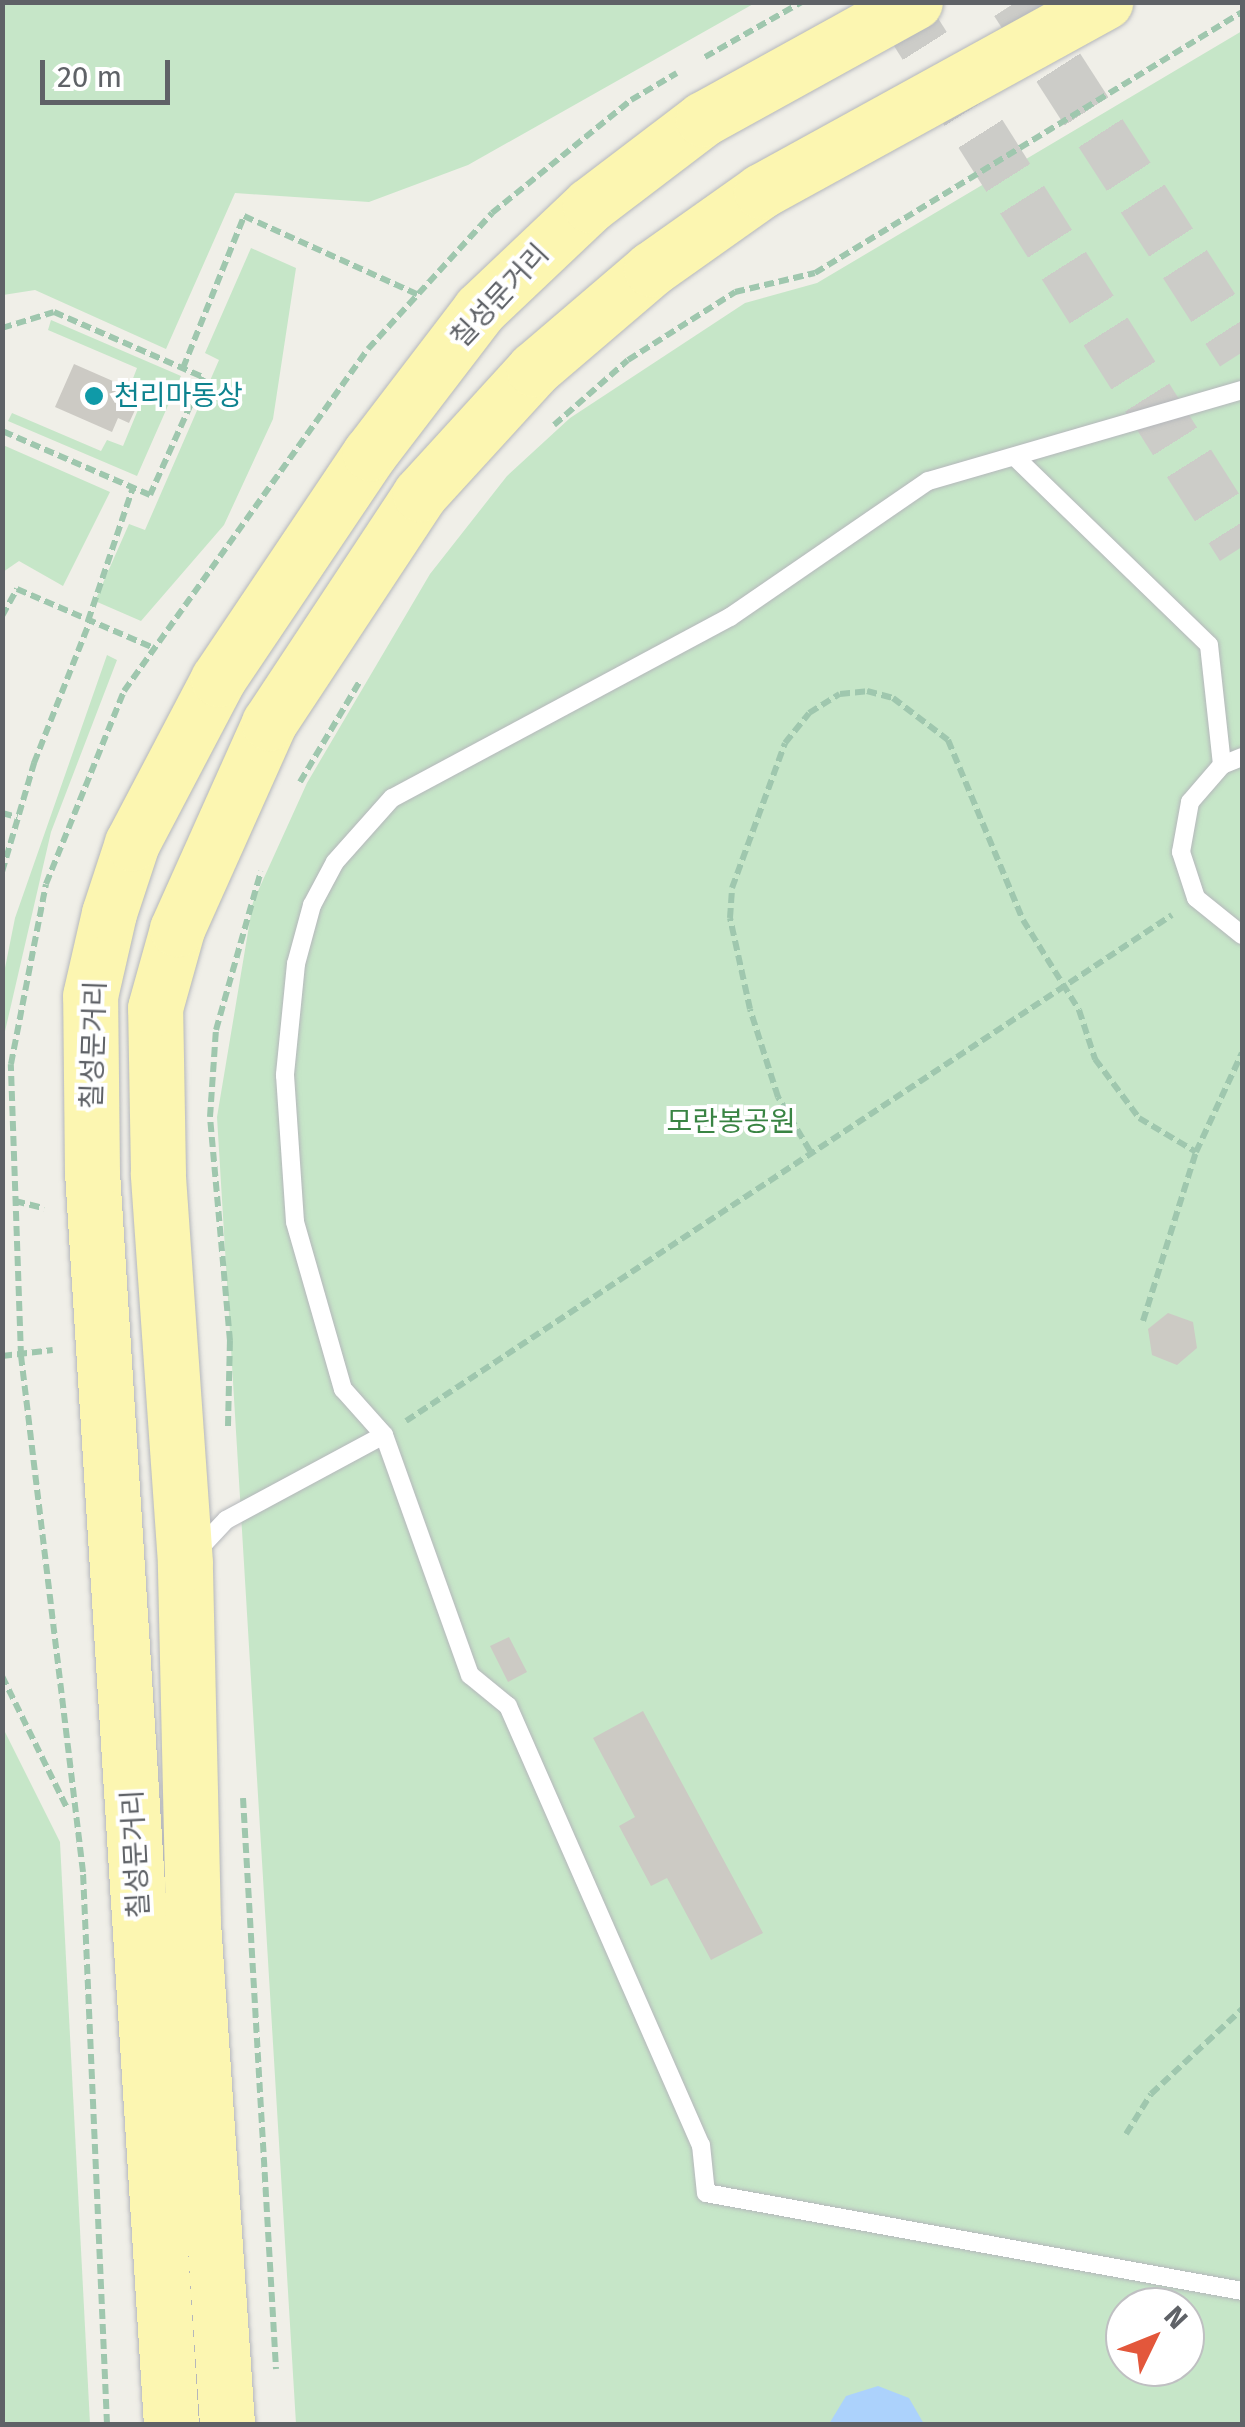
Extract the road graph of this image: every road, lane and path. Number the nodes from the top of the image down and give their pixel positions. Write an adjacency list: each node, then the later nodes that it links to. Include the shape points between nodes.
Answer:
1 (915, 2): 44 (main road, 칠성문거리, via 703,118 590,205 480,309 370,453 218,679 132,843 109,914 90,996 92,1173)
2 (1105, 2): 36 (main road, via 761,190 549,357 420,494 269,722 202,863 155,1008 158,1173)
3 (1242, 12): 9 (path, via 815,272 735,292 628,360)
4 (418, 294): 6 (path, via 244,216)
5 (2, 328): 6 (path, via 54,312)
6 (184, 368): 11 (path, via 203,377 150,495)
7 (1242, 390): 10 (lane)
8 (2, 431): 11 (path)
9 (544, 434)
10 (1015, 457): 17 (lane, via 1209,645); 34 (lane, via 928,482 730,617 458,757 392,798 335,862 296,964 285,1076 296,1222 342,1389)
11 (133, 488): 13 (path)
12 (2, 616): 13 (path, via 18,589)
13 (89, 621): 14 (path); 20 (path)
14 (154, 648)
15 (369, 666): 18 (path)
16 (1242, 757): 17 (lane)
17 (1222, 764): 24 (lane, via 1190,802 1180,852 1196,898)
18 (294, 796)
19 (2, 813): 20 (path)
20 (17, 816): 22 (path)
21 (264, 864): 35 (path, via 216,1030 210,1117 230,1341)
22 (2, 872)
23 (1167, 919): 25 (path)
24 (1242, 935)
25 (1061, 988): 27 (path); 27 (path, via 1023,920 948,740 893,698 866,690 840,694 808,712 770,778 732,888 730,918 778,1097); 28 (path, via 1114,1092 1138,1118)
26 (1242, 1053): 28 (path)
27 (810, 1151): 34 (path)
28 (1196, 1152): 31 (path)
29 (15, 1201): 30 (path)
30 (44, 1203)
31 (1143, 1321)
32 (54, 1354): 33 (path)
33 (2, 1356)
34 (384, 1435): 36 (lane, via 226,1520); 41 (lane, via 470,1675 508,1706 701,2145 706,2194)
35 (228, 1440)
36 (185, 1563): 45 (main road, 칠성문거리, via 193,1923)
37 (2, 1676): 43 (path, via 71,1817 83,1872)
38 (242, 1776): 42 (path, via 278,2304)
39 (1242, 2009): 40 (path, via 1152,2094)
40 (1126, 2134)
41 (1242, 2290)
42 (275, 2390)
43 (107, 2424)
44 (171, 2424)
45 (227, 2424)

